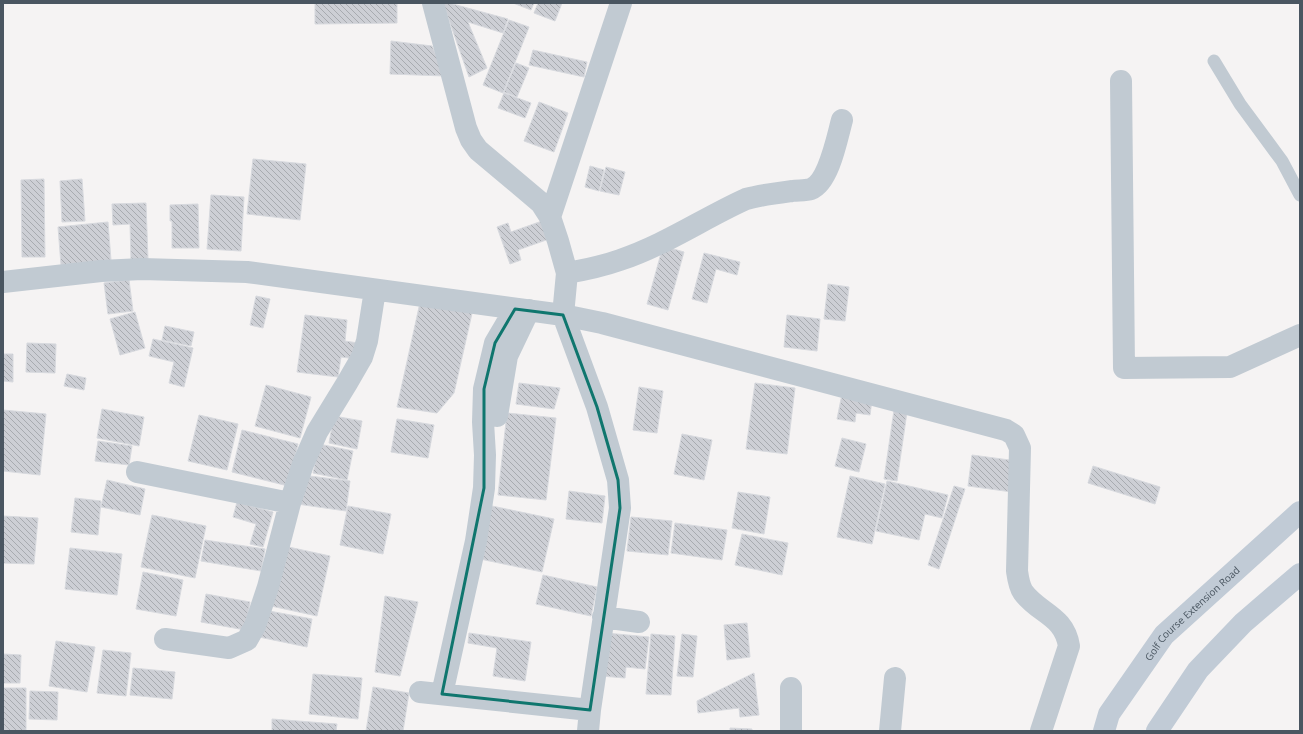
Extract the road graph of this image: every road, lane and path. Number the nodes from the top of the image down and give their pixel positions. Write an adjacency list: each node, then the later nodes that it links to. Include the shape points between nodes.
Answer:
1 (433, 3): 7 (street, via 471,140 478,150 541,203)
2 (621, 3): 7 (street)
3 (1214, 61): 6 (lane, via 1240,104 1282,161)
4 (1122, 81): 13 (street, via 1124,368 1230,367)
5 (842, 120): 8 (street, via 827,171 820,182 811,189 746,199 636,254 607,265)
6 (1300, 195)
7 (550, 217): 8 (street)
8 (567, 273): 12 (street)
9 (3, 282): 10 (street, via 102,271 247,272)
10 (375, 290): 11 (street); 16 (street, via 367,341 362,356 317,432)
11 (522, 310): 12 (street); 14 (street, via 507,356); 25 (street, via 495,343 484,389 484,488 476,540)
12 (563, 315): 19 (street, via 597,407 618,480 620,508); 30 (street, via 602,323 991,426 1014,435 1020,448 1018,580 1024,593 1055,620 1067,635 1068,646)
13 (1300, 334)
14 (497, 416)
15 (137, 472): 16 (street)
16 (290, 503): 21 (street, via 268,587 255,626 246,640 229,648)
17 (1300, 512): 31 (main road, Golf Course Extension Road, via 1164,636 1109,714)
18 (1300, 574): 32 (main road, via 1243,623 1198,670)
19 (603, 617): 20 (street); 26 (street)
20 (639, 622)
21 (165, 639)
22 (895, 678): 29 (street)
23 (791, 688): 28 (street)
24 (420, 692): 25 (street)
25 (442, 694): 26 (street)
26 (590, 710): 27 (street)
27 (588, 731)
28 (791, 731)
29 (890, 731)
30 (1041, 731)
31 (1104, 731)
32 (1157, 731)

